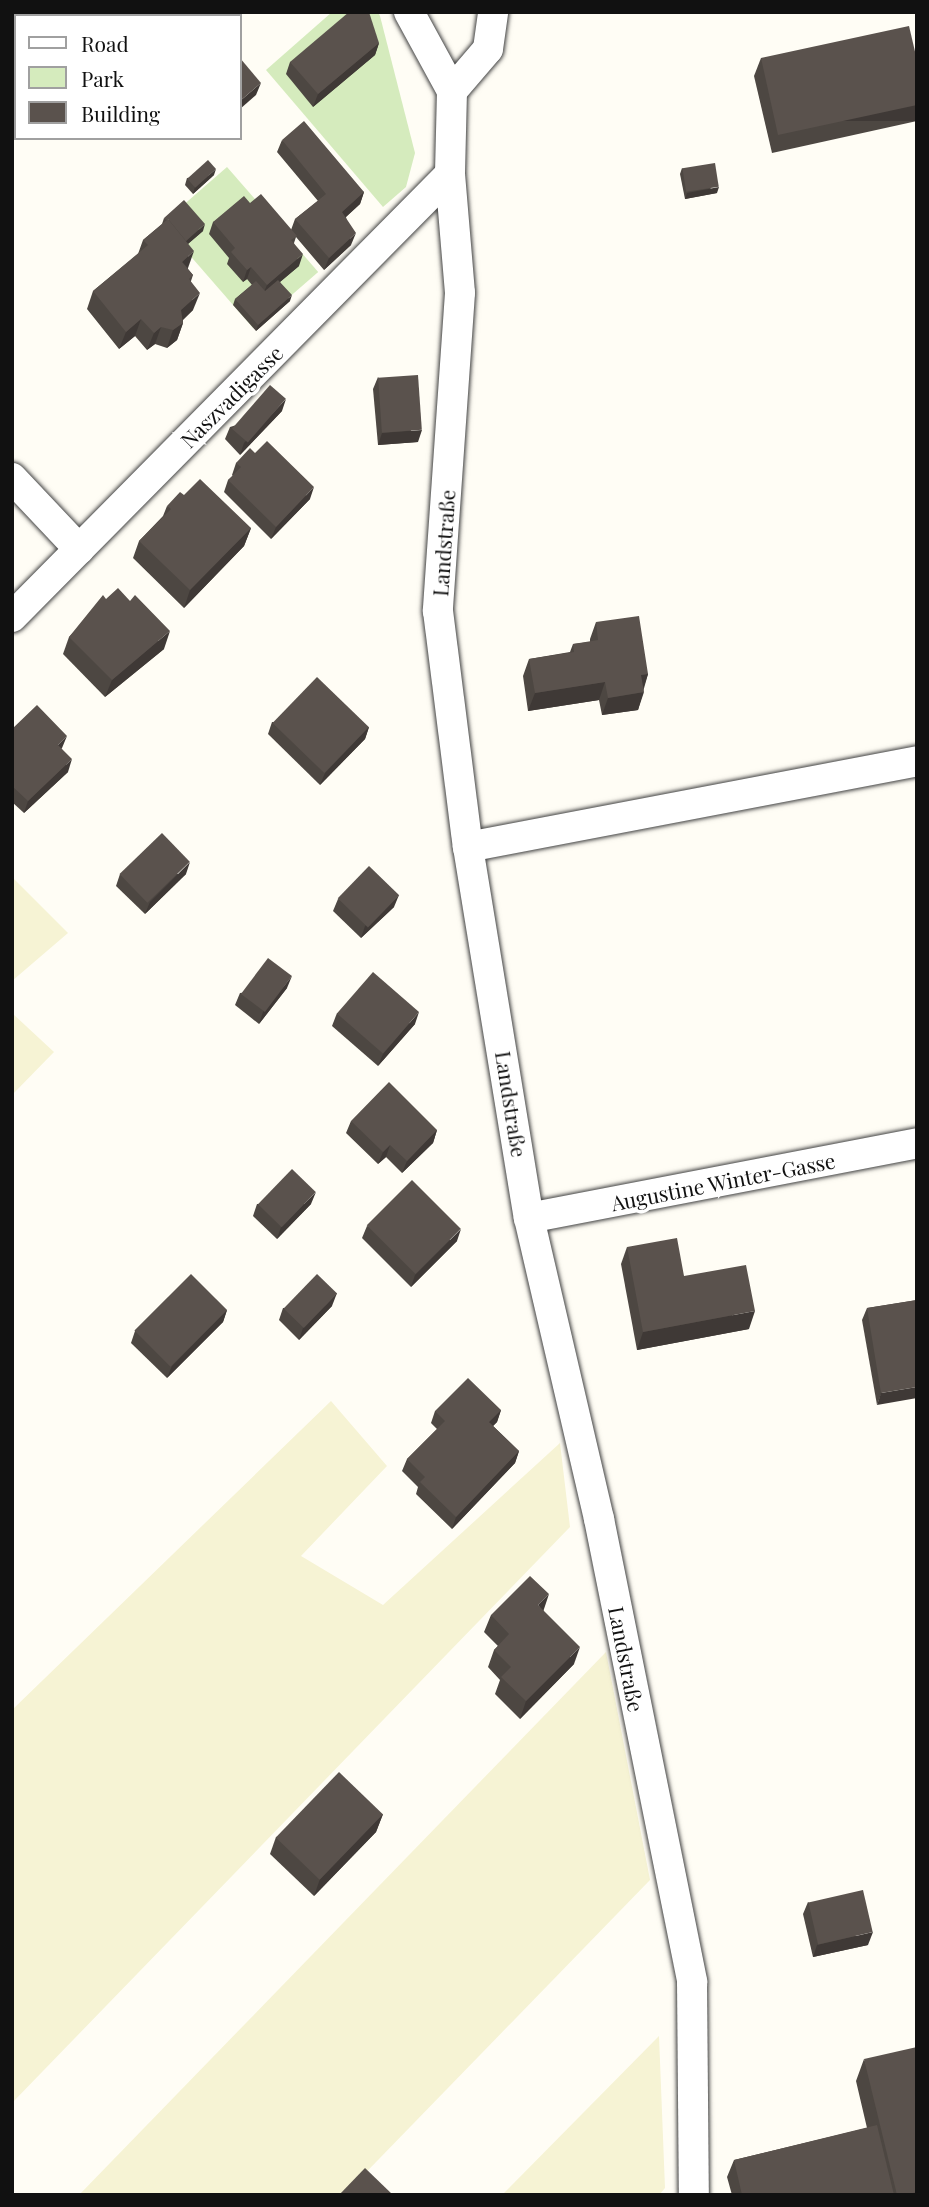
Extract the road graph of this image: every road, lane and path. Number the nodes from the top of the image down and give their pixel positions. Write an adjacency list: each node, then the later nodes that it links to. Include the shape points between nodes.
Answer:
1 (409, 12): 3 (street, Landstraße)
2 (492, 12): 3 (street, via 488,49)
3 (452, 91): 4 (street, Landstraße)
4 (450, 174): 6 (street, Naszvadigasse); 9 (street, Landstraße, via 460,293 438,611)
5 (12, 478): 6 (street)
6 (79, 549): 7 (street, Naszvadigasse)
7 (12, 617)
8 (917, 761): 9 (street)
9 (468, 847): 11 (street, Landstraße)
10 (917, 1143): 11 (street, Augustine Winter-Gasse)
11 (530, 1218): 12 (street, Landstraße, via 599,1519 692,1982)
12 (694, 2195)

